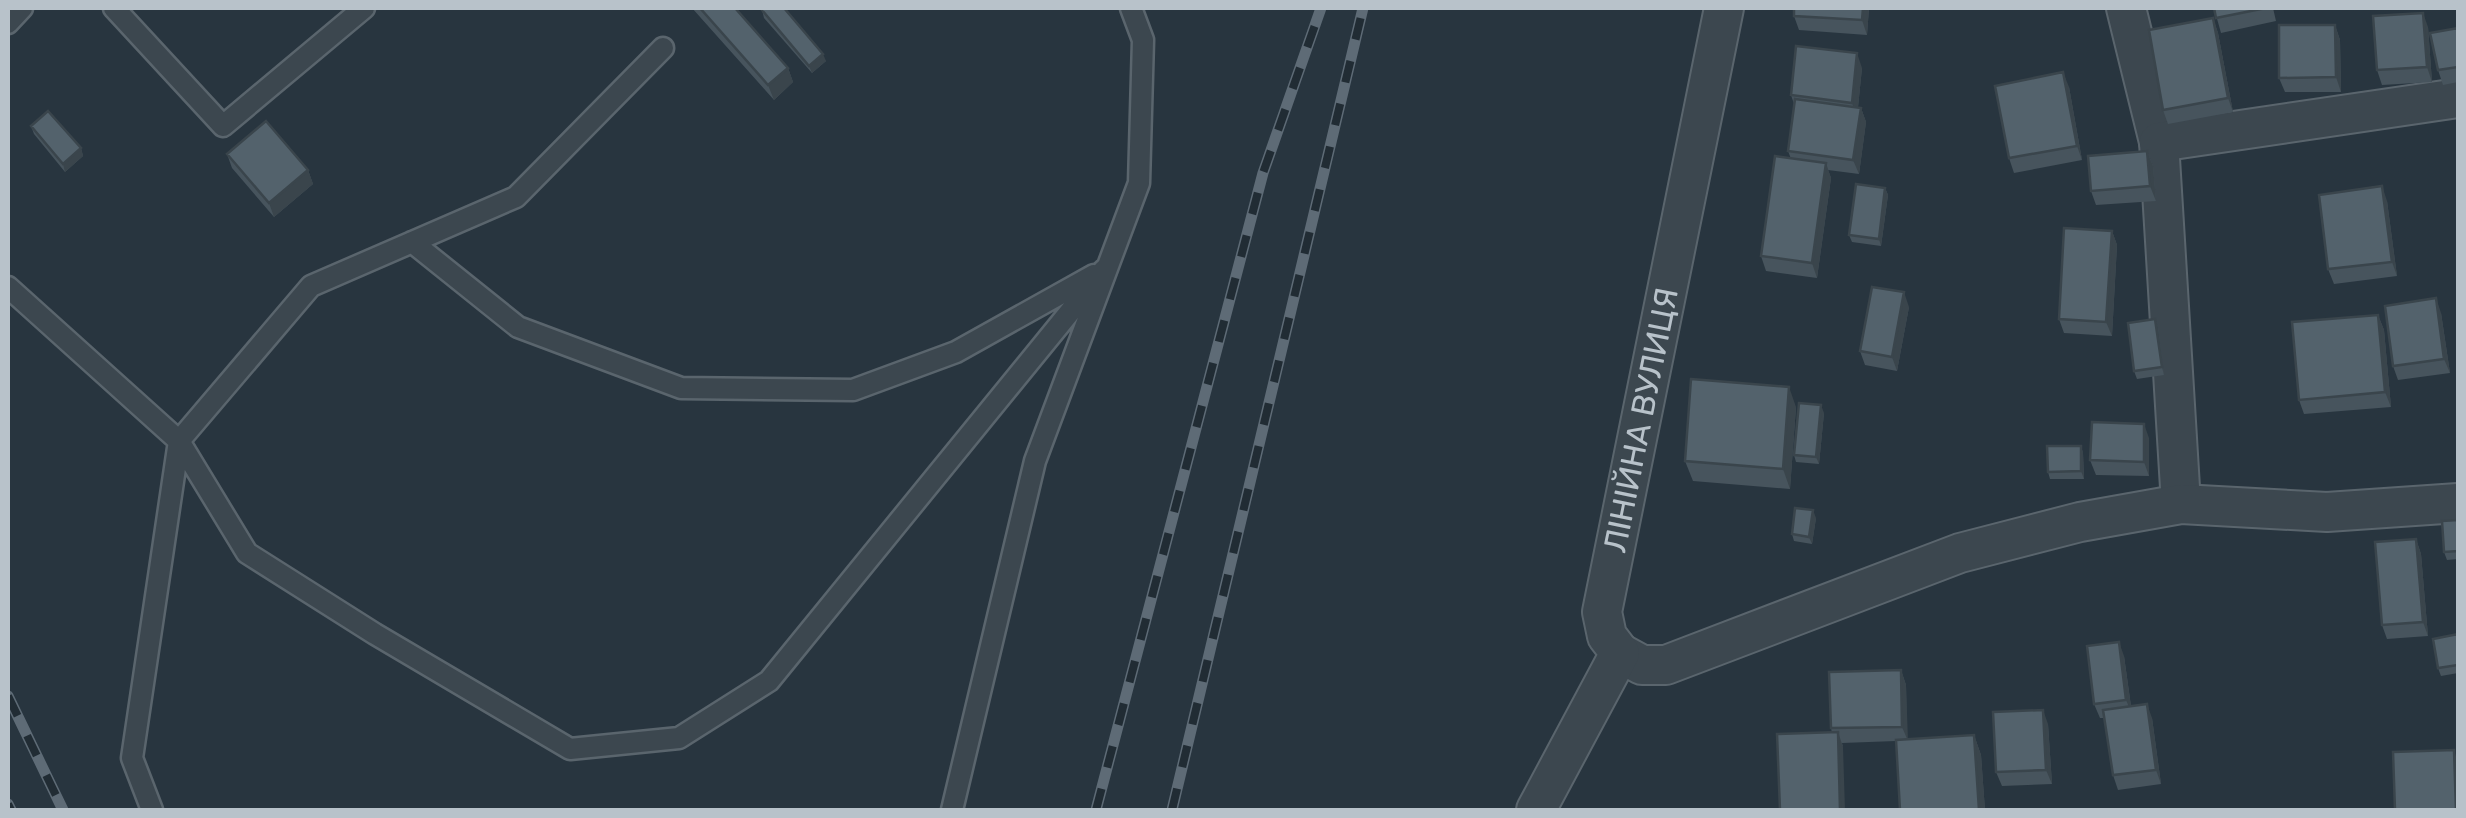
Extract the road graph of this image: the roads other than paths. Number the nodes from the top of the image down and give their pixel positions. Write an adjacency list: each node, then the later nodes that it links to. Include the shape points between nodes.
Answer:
1 (114, 8): 2 (lane, via 224,126)
2 (364, 8)
3 (1131, 8): 10 (lane, via 1143,40 1139,183)
4 (1724, 8): 15 (street, ЛІНІЙНА ВУЛИЦЯ, via 1602,612 1607,636)
5 (2126, 8): 8 (street)
6 (663, 48): 9 (lane, via 516,197)
7 (2458, 98): 8 (street)
8 (2159, 142): 14 (street)
9 (412, 242): 10 (lane, via 518,326 682,388 854,390 956,352); 12 (lane, via 311,286)
10 (1104, 270): 12 (lane, via 769,680 679,738 570,749 392,644 247,553); 17 (lane, via 1036,461)
11 (8, 287): 12 (lane)
12 (179, 440): 16 (lane, via 132,758)
13 (2458, 503): 14 (street, via 2327,512)
14 (2181, 504): 15 (street, via 1960,553 1666,665 1642,665)
15 (1620, 653): 18 (street)
16 (152, 810)
17 (952, 810)
18 (1536, 810)

